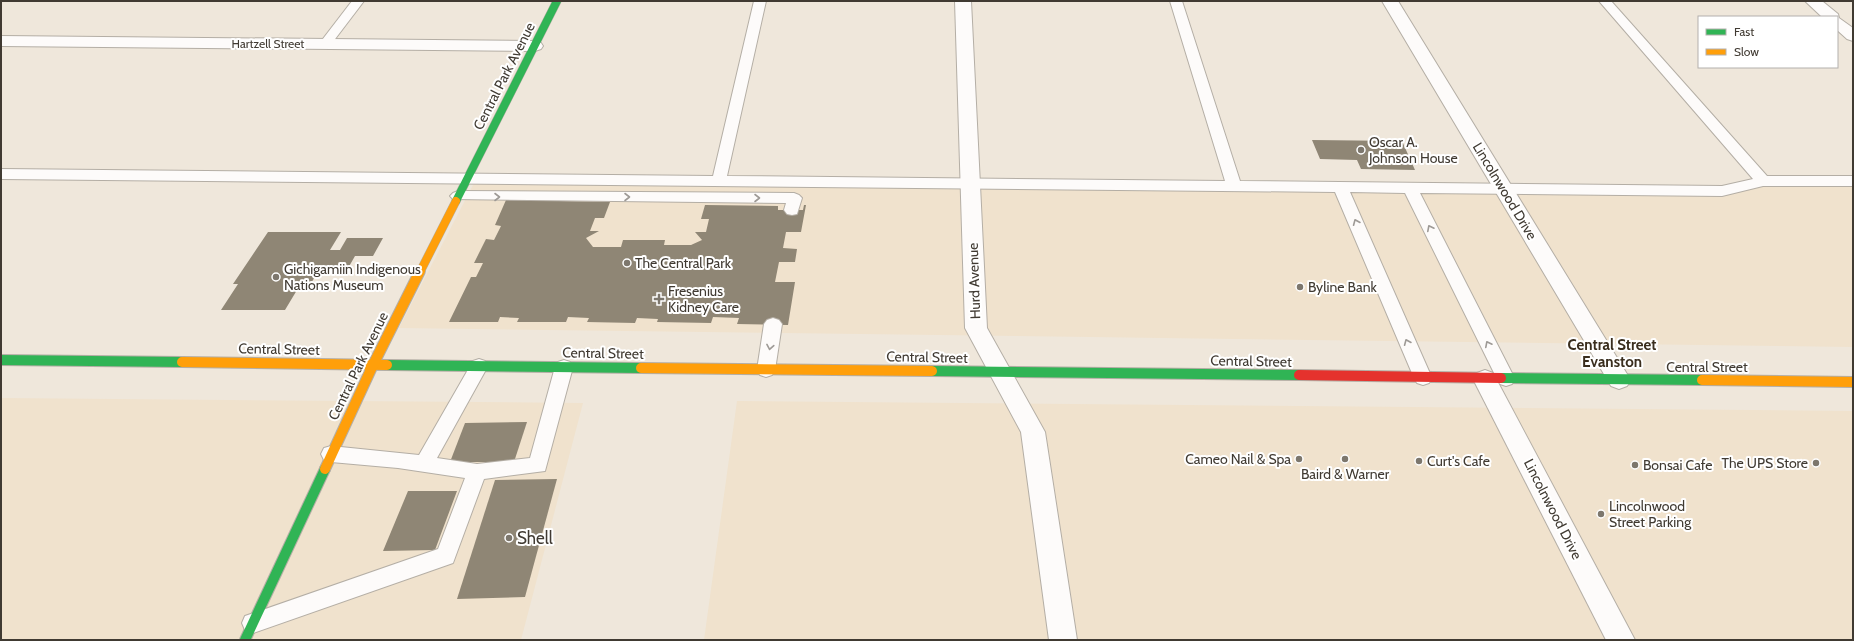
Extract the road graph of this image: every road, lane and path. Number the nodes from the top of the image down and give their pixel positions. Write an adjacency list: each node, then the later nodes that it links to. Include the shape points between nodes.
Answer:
1 (358, 1): 13 (lane)
2 (558, 1): 14 (main road, Central Park Avenue)
3 (760, 1): 17 (lane)
4 (963, 1): 20 (street, Hurd Avenue)
5 (1176, 1): 21 (lane)
6 (1390, 1): 24 (street, Lincolnwood Drive)
7 (1605, 1): 18 (lane)
8 (1813, 1): 9 (street)
9 (1831, 16)
10 (1838, 23): 11 (street)
11 (1853, 36)
12 (1, 41): 13 (street, Hartzell Street)
13 (325, 44): 14 (street, Hartzell Street)
14 (535, 46): 16 (main road, Central Park Avenue)
15 (1, 174): 16 (lane)
16 (466, 180): 17 (lane); 25 (main road, Central Park Avenue)
17 (719, 181): 20 (lane)
18 (1763, 181): 19 (lane); 24 (lane, via 1722,191)
19 (1853, 181)
20 (971, 183): 21 (lane); 33 (street, Hurd Avenue, via 976,328)
21 (1234, 187): 22 (lane)
22 (1341, 188): 23 (lane); 34 (lane, one-way to 22)
23 (1410, 188): 24 (lane); 35 (lane, one-way to 23)
24 (1504, 189): 36 (street, Lincolnwood Drive)
25 (458, 196): 26 (lane, one-way to 26, via 794,198); 29 (main road, Central Park Avenue)
26 (792, 210)
27 (774, 324): 32 (lane, one-way to 32)
28 (1, 360): 29 (main road, Central Street)
29 (373, 365): 30 (main road, Central Street); 38 (main road, Central Park Avenue)
30 (479, 366): 31 (main road, Central Street); 39 (lane)
31 (564, 367): 32 (main road, Central Street); 40 (lane, via 538,464)
32 (766, 370): 33 (main road, Central Street)
33 (999, 372): 34 (main road, Central Street); 42 (street, Hurd Avenue, via 1033,432)
34 (1423, 378): 35 (main road, Central Street)
35 (1496, 379): 36 (main road, Central Street); 43 (street, Lincolnwood Drive)
36 (1619, 380): 37 (main road, Central Street)
37 (1853, 382)
38 (331, 454): 39 (lane); 41 (main road, Central Park Avenue)
39 (424, 464): 40 (lane)
40 (477, 472): 41 (lane, via 446,556)
41 (249, 632)
42 (1063, 640)
43 (1621, 640)

